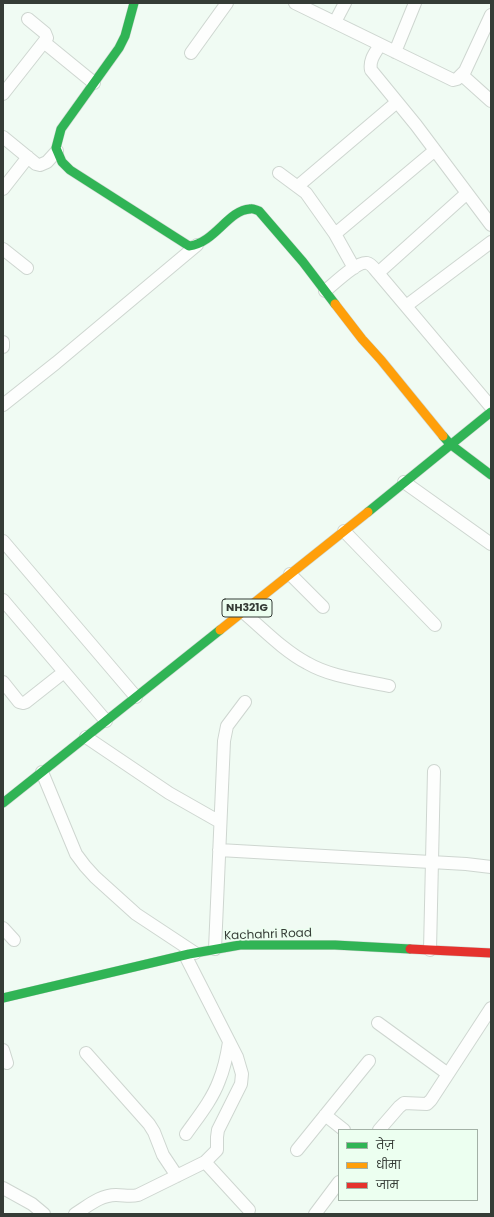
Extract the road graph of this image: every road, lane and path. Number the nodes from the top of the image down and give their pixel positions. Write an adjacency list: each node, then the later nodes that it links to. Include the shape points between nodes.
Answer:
1 (134, 3): 14 (main road, via 125,36)
2 (227, 3): 12 (street)
3 (295, 3): 8 (street)
4 (345, 3): 8 (street)
5 (415, 3): 11 (street)
6 (28, 19): 9 (street, via 45,33)
7 (490, 21): 13 (street)
8 (335, 22): 10 (street)
9 (45, 43): 14 (street); 15 (street)
10 (380, 44): 11 (street); 17 (street, via 371,60 371,70)
11 (395, 52): 13 (street, via 448,79 457,79)
12 (191, 53)
13 (462, 75): 16 (street)
14 (94, 83): 19 (main road, via 61,129)
15 (3, 94)
16 (491, 101)
17 (397, 102): 20 (street); 23 (street)
18 (3, 137): 21 (street)
19 (57, 151): 21 (street, via 43,165 36,164); 28 (main road, via 65,166 89,183 189,246)
20 (434, 151): 25 (street); 27 (street)
21 (28, 157): 24 (street)
22 (279, 173): 23 (street)
23 (298, 186): 27 (street)
24 (3, 189)
25 (466, 194): 26 (street); 33 (street)
26 (491, 225)
27 (335, 234): 32 (street)
28 (196, 245): 34 (main road, via 242,210 256,209 295,252); 38 (street)
29 (489, 247): 35 (street)
30 (3, 249): 31 (street)
31 (27, 268)
32 (354, 268): 33 (street, via 362,263 368,263); 34 (street)
33 (378, 273): 35 (street)
34 (325, 291): 41 (main road, via 362,340)
35 (406, 306): 39 (street)
36 (3, 342): 37 (street)
37 (3, 347)
38 (3, 405)
39 (491, 408)
40 (491, 412): 41 (main road, NH321G)
41 (450, 444): 42 (main road); 43 (main road, NH321G)
42 (491, 475)
43 (404, 482): 44 (main road, NH321G); 46 (street)
44 (344, 531): 47 (main road, NH321G); 51 (street)
45 (3, 541): 55 (street)
46 (491, 544)
47 (290, 574): 49 (street); 50 (main road, NH321G)
48 (3, 600): 52 (street)
49 (323, 607)
50 (243, 612): 54 (street, via 310,665 332,673); 55 (main road, NH321G)
51 (436, 625)
52 (64, 672): 53 (street, via 23,703 19,702); 57 (street)
53 (3, 682)
54 (389, 686)
55 (136, 697): 57 (main road, NH321G)
56 (245, 702): 62 (street, via 225,732)
57 (106, 721): 58 (main road, NH321G)
58 (86, 737): 60 (main road, NH321G); 62 (street, via 169,793)
59 (434, 771): 64 (street)
60 (42, 772): 61 (main road, NH321G); 71 (street, via 76,854 85,866 136,914)
61 (3, 803)
62 (220, 822): 63 (street)
63 (219, 850): 64 (street); 68 (street)
64 (431, 862): 65 (street); 69 (street)
65 (491, 867)
66 (3, 928): 67 (street)
67 (14, 940)
68 (216, 949): 69 (main road, Kachahri Road, via 240,945 278,944); 71 (main road, Kachahri Road)
69 (430, 950): 70 (main road, Kachahri Road)
70 (491, 953)
71 (190, 954): 72 (main road, Kachahri Road); 75 (street)
72 (3, 998)
73 (491, 1008): 80 (street)
74 (378, 1023): 80 (street)
75 (229, 1042): 84 (street, via 219,1082); 86 (street, via 241,1067 241,1084 218,1130 217,1150)
76 (3, 1050): 79 (street)
77 (86, 1053): 87 (street, via 149,1124)
78 (369, 1061): 81 (street)
79 (7, 1063)
80 (448, 1074): 83 (street, via 427,1104 404,1104)
81 (325, 1115): 82 (street); 85 (street)
82 (343, 1129)
83 (380, 1129)
84 (186, 1134)
85 (297, 1150)
86 (205, 1162): 87 (street); 90 (street)
87 (177, 1176): 93 (street, via 138,1195 101,1197)
88 (338, 1184): 91 (street)
89 (3, 1188): 92 (street, via 32,1204)
90 (249, 1210)
91 (321, 1212)
92 (44, 1214)
93 (75, 1214)

